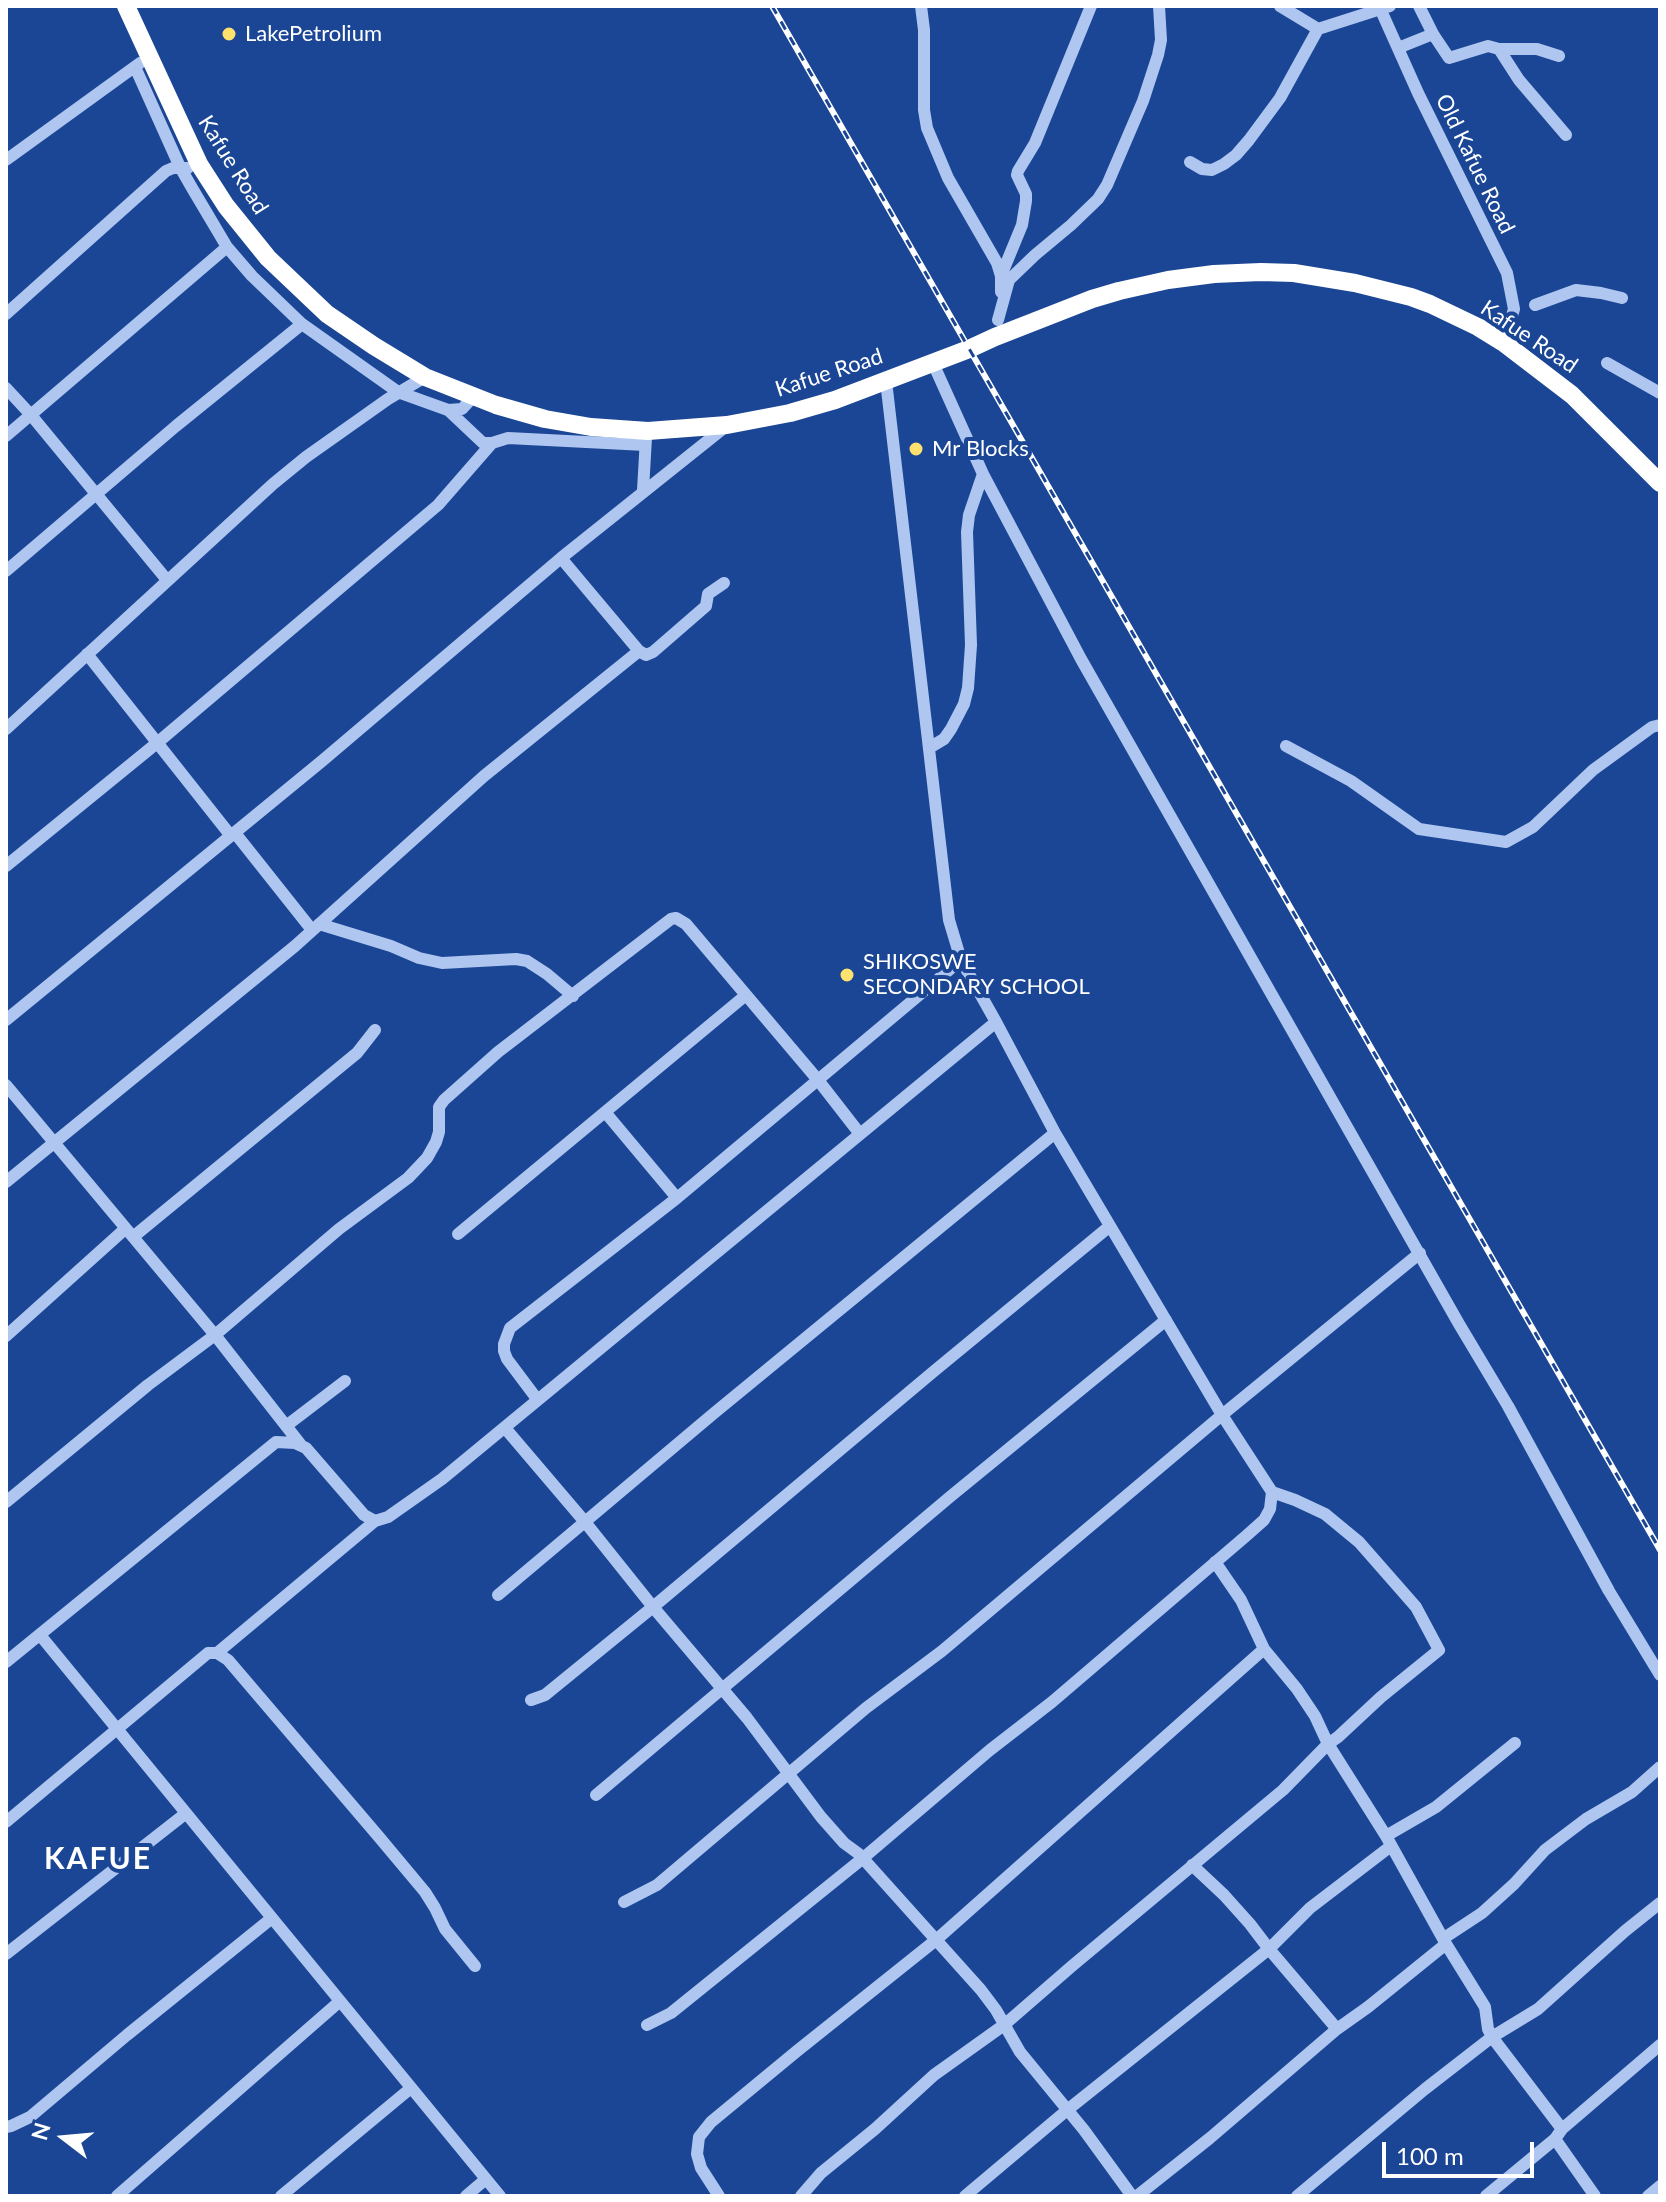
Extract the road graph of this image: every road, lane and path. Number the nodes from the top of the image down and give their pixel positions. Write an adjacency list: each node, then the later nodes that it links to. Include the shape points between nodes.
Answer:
1 (126, 6): 13 (highway, Kafue Road)
2 (921, 6): 20 (street, via 924,110 930,139)
3 (1091, 6): 20 (street, via 1035,143 1018,171 1026,194 1022,225)
4 (1159, 6): 25 (street, via 1158,55 1107,185 1009,280)
5 (1280, 6): 8 (street)
6 (1419, 6): 9 (street)
7 (1383, 7): 8 (street); 10 (street, Old Kafue Road)
8 (1318, 29): 16 (street, via 1280,98 1236,155 1212,170)
9 (1433, 34): 10 (street); 11 (street, via 1449,58 1488,46)
10 (1398, 48): 26 (street, Old Kafue Road, via 1507,273 1514,309)
11 (1499, 49): 12 (street, via 1526,48); 14 (street)
12 (1559, 56)
13 (142, 62): 15 (street); 17 (highway, Kafue Road); 18 (street)
14 (1566, 135)
15 (6, 160)
16 (1190, 162)
17 (199, 164): 18 (street); 29 (highway, Kafue Road, via 243,229 294,285 344,327)
18 (180, 167): 19 (street); 23 (street, via 166,171)
19 (227, 247): 24 (street); 36 (street)
20 (1001, 276): 25 (street)
21 (1622, 298): 22 (street, via 1576,290)
22 (1535, 305)
23 (6, 314)
24 (302, 324): 32 (street); 44 (street)
25 (997, 329): 26 (highway, Kafue Road, via 1130,288 1191,276 1261,272 1321,276 1400,294); 27 (highway, Kafue Road, via 969,349)
26 (1504, 343): 42 (highway, Kafue Road, via 1572,395)
27 (932, 361): 30 (highway, Kafue Road); 41 (street)
28 (1607, 363): 33 (street)
29 (425, 377): 32 (street); 34 (highway, Kafue Road)
30 (886, 381): 37 (highway, Kafue Road, via 790,413); 55 (street)
31 (6, 388): 36 (street)
32 (398, 392): 35 (street); 47 (street, via 306,457)
33 (1660, 393)
34 (473, 397): 35 (street, via 462,409); 39 (highway, Kafue Road)
35 (448, 410): 40 (street, via 483,443)
36 (31, 415): 38 (street); 44 (street)
37 (727, 425): 39 (highway, Kafue Road); 43 (street)
38 (6, 436)
39 (646, 438): 40 (street, via 508,438); 43 (street)
40 (492, 443): 53 (street, via 438,505)
41 (983, 474): 55 (street, via 967,532 968,688 951,729); 76 (street, via 1081,659)
42 (1660, 483)
43 (643, 490): 45 (street)
44 (95, 494): 46 (street); 47 (street)
45 (561, 558): 49 (street); 56 (street)
46 (6, 571)
47 (167, 580): 50 (street)
48 (724, 583): 49 (street, via 653,652)
49 (639, 651): 58 (street, via 484,776)
50 (87, 654): 52 (street); 53 (street)
51 (1660, 725): 54 (street, via 1593,770 1533,827 1506,842 1419,829 1351,781)
52 (6, 729)
53 (157, 743): 56 (street); 57 (street)
54 (1286, 746)
55 (929, 748): 59 (street, via 948,911)
56 (233, 835): 58 (street); 62 (street)
57 (6, 866)
58 (316, 927): 61 (street, via 442,963 527,961); 70 (street)
59 (961, 960): 63 (street); 65 (street)
60 (746, 995): 61 (street, via 676,918); 65 (street); 67 (street)
61 (573, 996): 78 (street, via 444,1100 436,1142 408,1178)
62 (6, 1020)
63 (996, 1022): 68 (street); 69 (street)
64 (375, 1030): 74 (street, via 357,1053)
65 (818, 1080): 69 (street); 72 (street)
66 (6, 1085): 70 (street)
67 (605, 1112): 72 (street); 75 (street)
68 (1055, 1133): 73 (street); 89 (street)
69 (860, 1134): 81 (street)
70 (53, 1142): 71 (street); 74 (street)
71 (6, 1182)
72 (677, 1198): 81 (street, via 510,1328 504,1344 507,1359)
73 (1110, 1226): 77 (street); 92 (street)
74 (129, 1233): 78 (street); 79 (street)
75 (458, 1234)
76 (1420, 1253): 82 (street); 97 (street)
77 (1166, 1320): 82 (street); 98 (street)
78 (215, 1335): 83 (street); 87 (street)
79 (6, 1336)
80 (345, 1381): 83 (street)
81 (537, 1399): 84 (street)
82 (1222, 1415): 86 (street); 104 (street)
83 (286, 1426): 85 (street)
84 (505, 1428): 88 (street, via 411,1502); 89 (street)
85 (301, 1445): 88 (street); 93 (street, via 276,1442)
86 (1272, 1492): 90 (street, via 1264,1520); 102 (street, via 1325,1514 1359,1542 1416,1607 1439,1650)
87 (6, 1502)
88 (375, 1521): 95 (street)
89 (585, 1522): 91 (street); 92 (street)
90 (1215, 1562): 94 (street, via 1241,1600); 109 (street)
91 (498, 1595)
92 (653, 1607): 98 (street); 99 (street, via 545,1695)
93 (40, 1635): 96 (street); 100 (street)
94 (1264, 1649): 102 (street, via 1315,1716); 114 (street)
95 (217, 1653): 100 (street, via 208,1653); 118 (street, via 398,1859)
96 (6, 1662)
97 (1660, 1675)
98 (723, 1690): 104 (street); 105 (street)
99 (531, 1700)
100 (117, 1730): 106 (street); 107 (street)
101 (1515, 1743): 108 (street)
102 (1328, 1744): 108 (street); 110 (street, via 1283,1790)
103 (1660, 1767): 115 (street, via 1545,1850 1514,1884)
104 (790, 1773): 109 (street, via 821,1817); 111 (street, via 657,1885)
105 (596, 1795)
106 (185, 1814): 113 (street); 117 (street)
107 (6, 1822)
108 (1388, 1841): 115 (street); 116 (street)
109 (862, 1859): 114 (street); 120 (street, via 671,2013)
110 (1192, 1865): 116 (street); 121 (street)
111 (624, 1902)
112 (1660, 1903): 123 (street, via 1538,2009)
113 (272, 1918): 119 (street); 127 (street, via 30,2117)
114 (936, 1940): 121 (street); 135 (street, via 702,2131 698,2161)
115 (1445, 1941): 122 (street); 123 (street, via 1485,2007)
116 (1269, 1949): 122 (street); 126 (street)
117 (6, 1954)
118 (475, 1966)
119 (339, 2002): 125 (street); 131 (street)
120 (647, 2025)
121 (1004, 2025): 126 (street); 136 (street, via 934,2075)
122 (1337, 2029): 138 (street)
123 (1492, 2037): 128 (street); 139 (street)
124 (1660, 2045): 128 (street)
125 (411, 2088): 129 (street); 132 (street)
126 (1066, 2111): 137 (street); 138 (street)
127 (6, 2127)
128 (1558, 2134): 140 (street); 141 (street)
129 (486, 2179): 133 (street); 134 (street)
130 (1660, 2186): 142 (street)
131 (117, 2196)
132 (281, 2196)
133 (466, 2196)
134 (500, 2196)
135 (719, 2196)
136 (801, 2196)
137 (965, 2196)
138 (1134, 2196)
139 (1297, 2196)
140 (1486, 2196)
141 (1595, 2196)
142 (1648, 2196)

